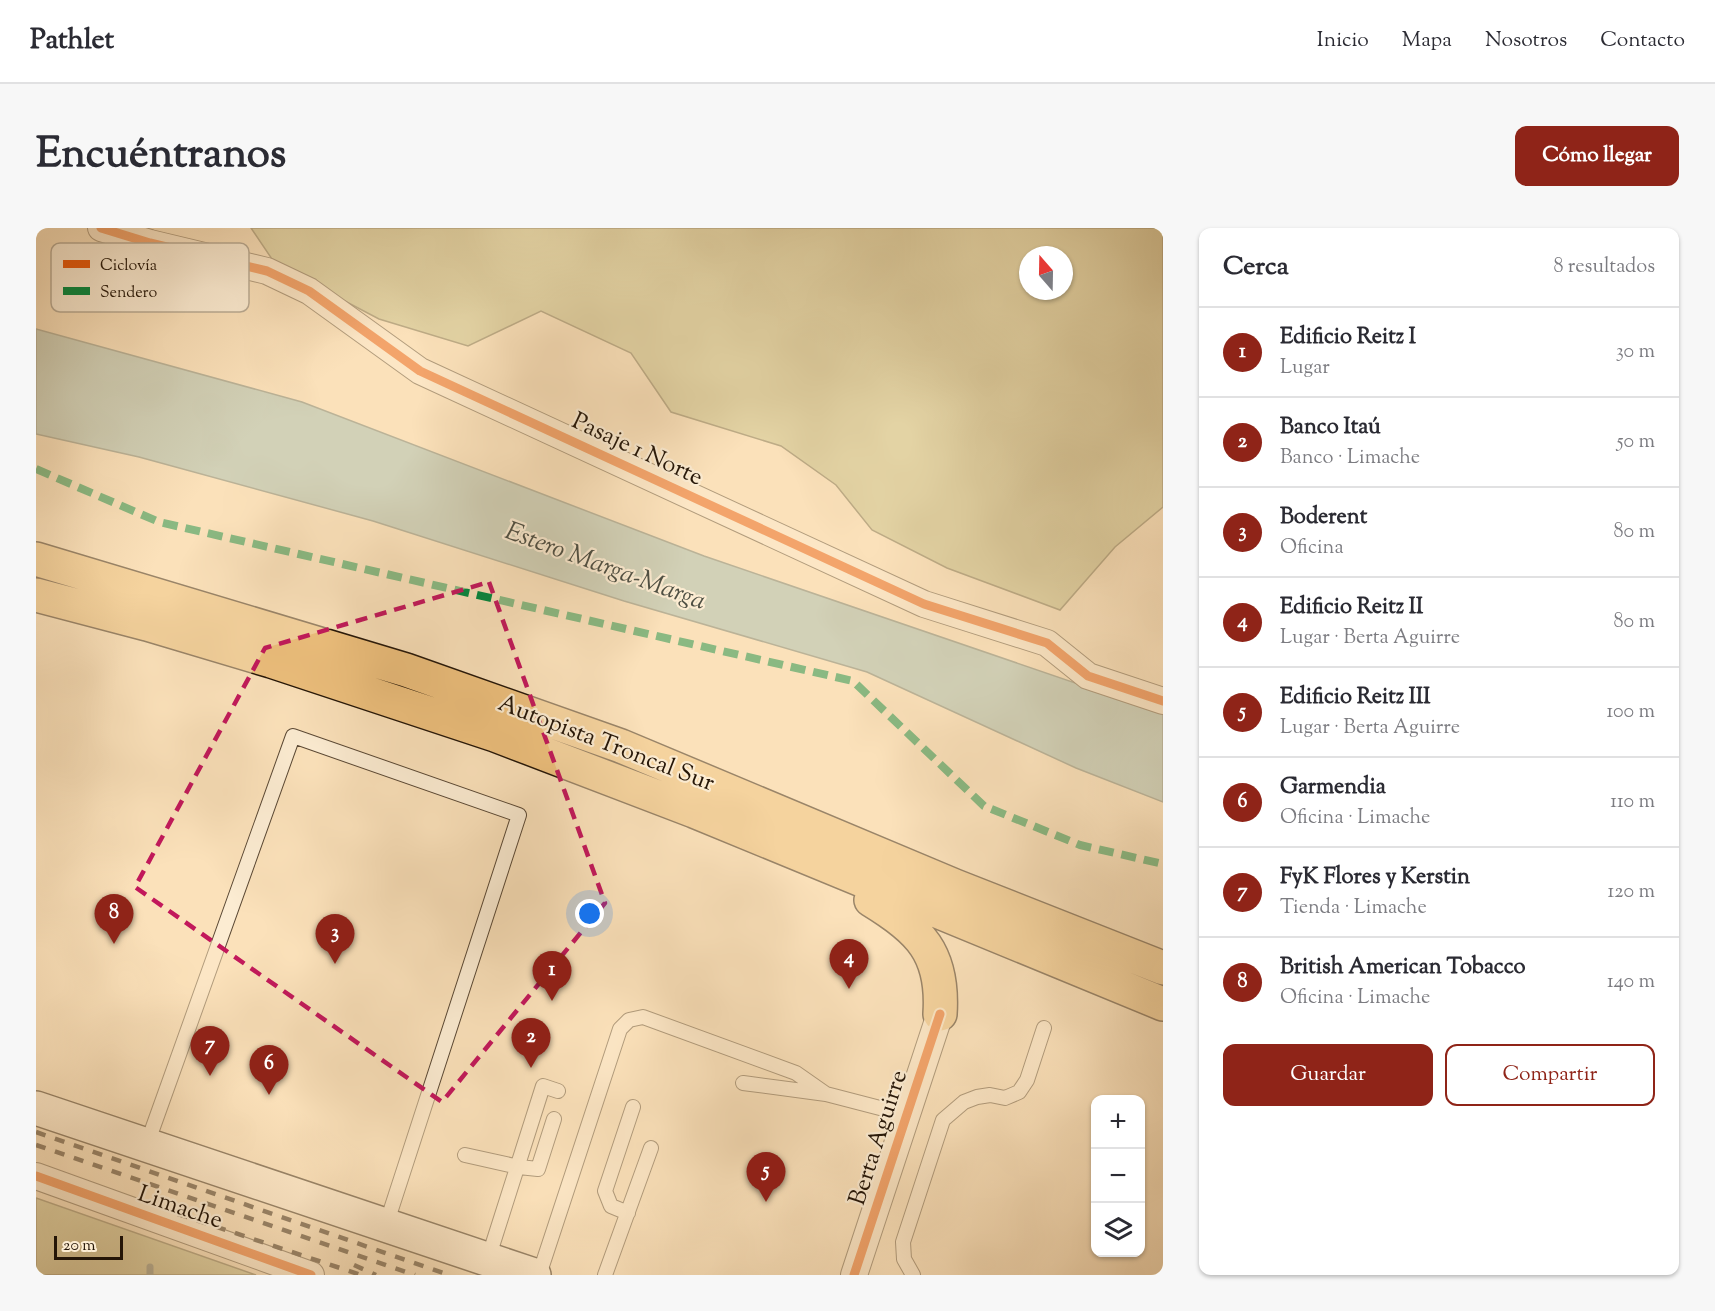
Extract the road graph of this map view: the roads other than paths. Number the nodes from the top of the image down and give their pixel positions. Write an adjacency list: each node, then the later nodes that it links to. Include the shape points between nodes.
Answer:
1 (101, 228): 2 (street, Pasaje 1 Norte)
2 (150, 243)
3 (249, 267): 6 (street, Pasaje 1 Norte, via 309,291 420,371 924,604 1047,643 1088,676)
4 (36, 559): 8 (highway, Autopista Troncal Sur, via 406,670 621,746)
5 (36, 595): 7 (highway, Autopista Troncal Sur, via 147,624 405,704 595,772)
6 (1163, 701)
7 (793, 852): 9 (highway, Autopista Troncal Sur); 10 (highway, via 915,931 937,970)
8 (1163, 968)
9 (1163, 1004)
10 (940, 1014): 17 (street, Berta Aguirre)
11 (1044, 1028): 31 (lane, via 1027,1080 1019,1092 1005,1098 990,1095 970,1099 943,1120 903,1242 904,1259)
12 (743, 1083): 14 (lane)
13 (558, 1090): 22 (lane, via 543,1086)
14 (826, 1094): 17 (lane); 28 (lane, via 796,1073 643,1017 630,1020 620,1029)
15 (633, 1107): 24 (lane, via 605,1191 611,1206)
16 (36, 1108): 19 (main road, Limache)
17 (907, 1115): 30 (street, Berta Aguirre)
18 (554, 1119): 22 (lane, via 538,1169)
19 (147, 1144): 25 (main road, Limache); 25 (lane, via 293,736 519,815)
20 (651, 1148): 24 (lane)
21 (465, 1155): 22 (lane)
22 (519, 1167): 26 (lane)
23 (36, 1176): 27 (street, Limache)
24 (628, 1213): 29 (lane)
25 (386, 1225): 26 (main road, Limache)
26 (488, 1259): 28 (main road, Limache)
27 (311, 1275)
28 (537, 1275)
29 (605, 1275)
30 (854, 1275)
31 (913, 1275)

